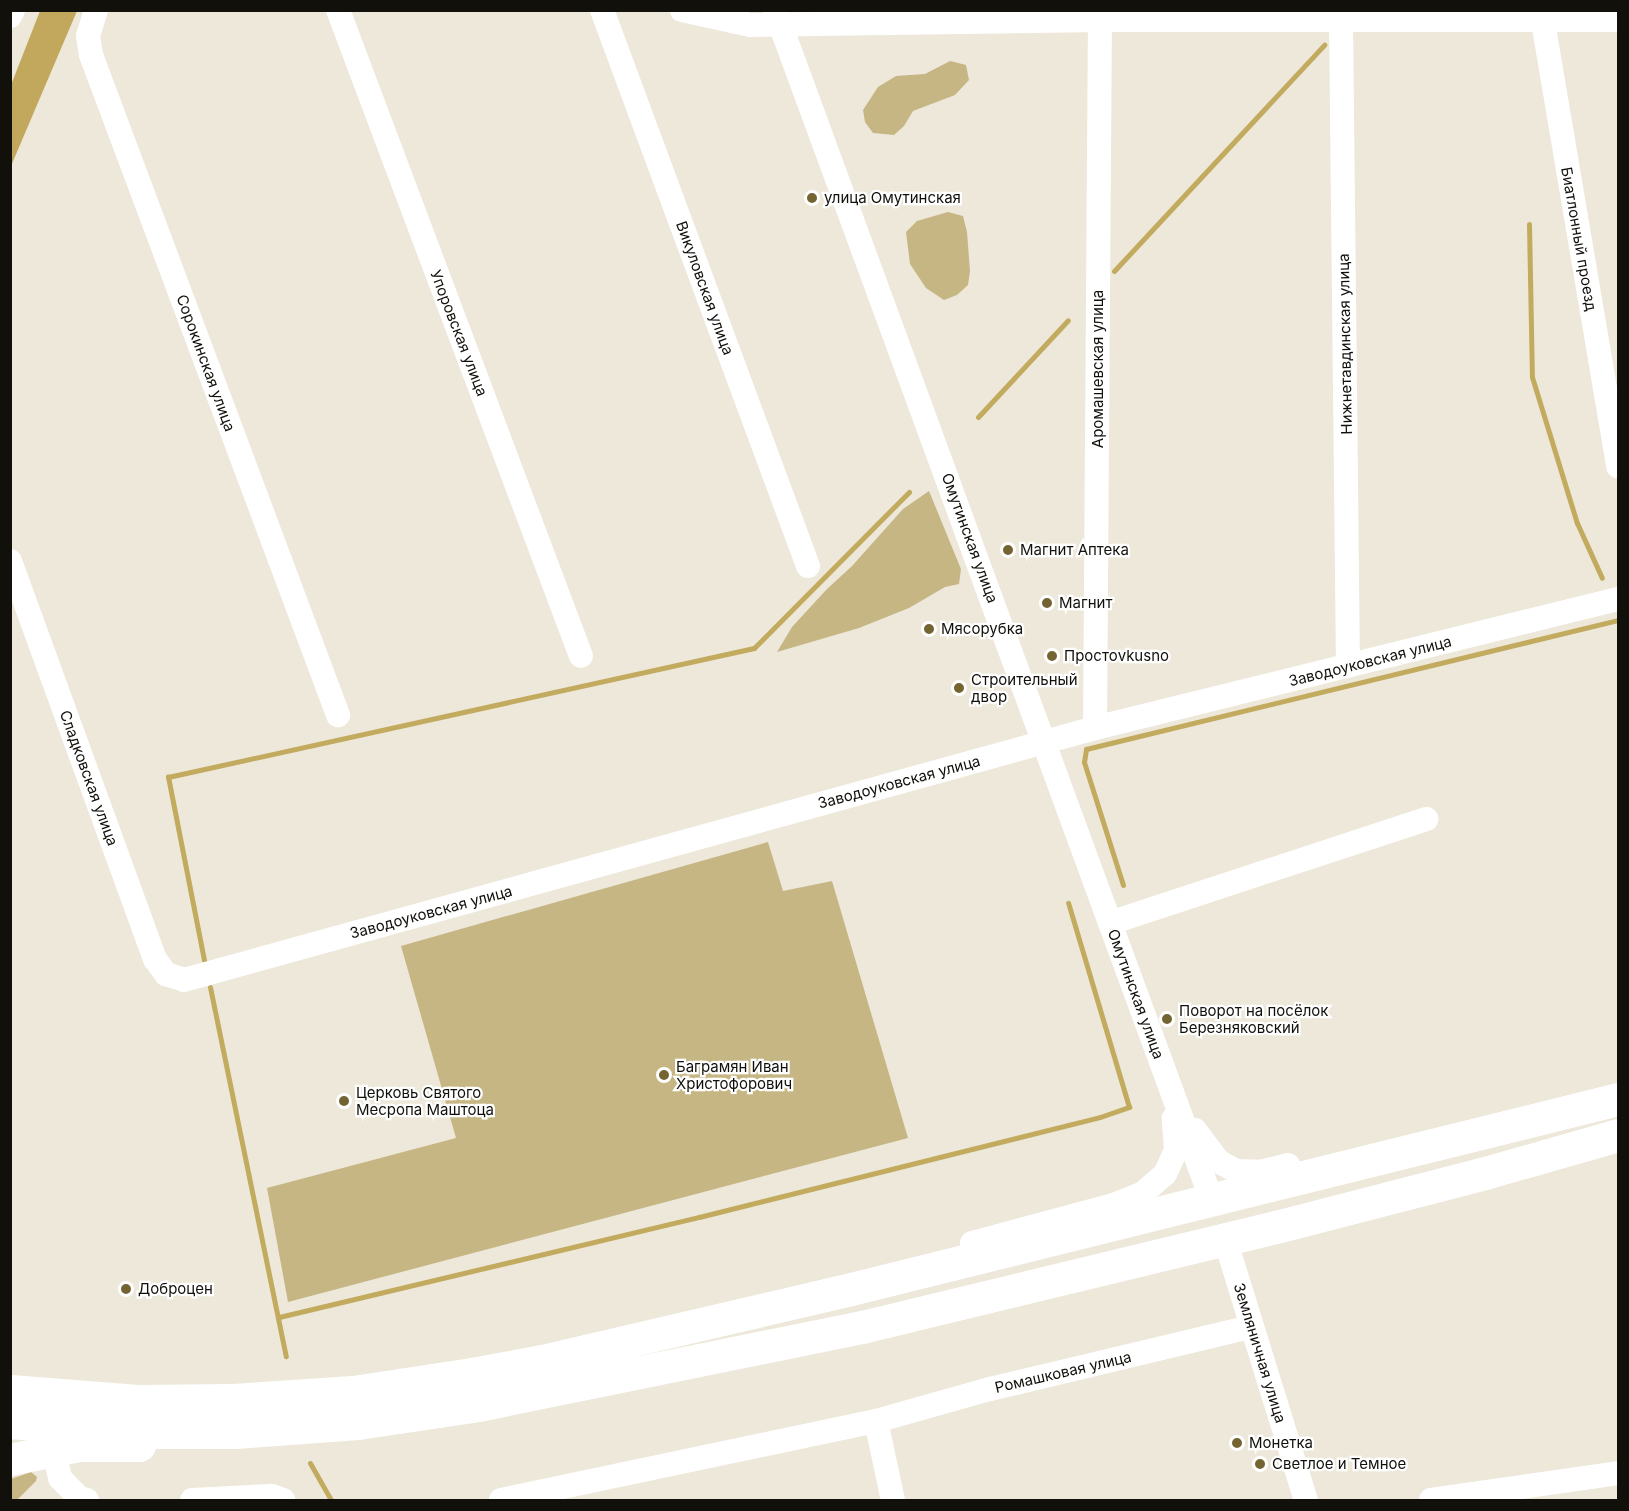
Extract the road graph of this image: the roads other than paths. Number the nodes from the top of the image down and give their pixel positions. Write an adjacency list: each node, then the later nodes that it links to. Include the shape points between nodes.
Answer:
1 (13, 10): 8 (street)
2 (96, 10): 19 (street, Сорокинская улица, via 88,36 91,55)
3 (338, 10): 17 (street, Упоровская улица)
4 (602, 10): 15 (street, Викуловская улица)
5 (682, 10): 10 (street, via 750,25)
6 (1100, 15): 9 (street); 12 (street); 20 (street, Аромашевская улица)
7 (1541, 15): 11 (street); 12 (street); 13 (street, Биатлонный проезд)
8 (10, 16)
9 (850, 16): 10 (street)
10 (778, 18): 21 (street, Омутинская улица)
11 (1618, 20)
12 (1341, 21): 18 (street, Нижнетавдинская улица)
13 (1618, 467)
14 (10, 561): 24 (street, Сладковская улица, via 155,959 166,974)
15 (807, 566)
16 (1618, 599): 18 (street, Заводоуковская улица)
17 (581, 656)
18 (1348, 666): 20 (street, Заводоуковская улица)
19 (338, 715)
20 (1095, 728): 21 (street, Заводоуковская улица)
21 (1044, 742): 23 (street, Омутинская улица); 24 (street, Заводоуковская улица)
22 (1426, 819): 23 (street)
23 (1110, 923): 26 (street, Омутинская улица)
24 (184, 980)
25 (1618, 1094): 26 (street, via 1484,1116 1260,1172 1236,1171 1218,1161)
26 (1173, 1095): 29 (street, Омутинская улица); 31 (street, via 1176,1150 1165,1174 1143,1193 1114,1205 920,1256)
27 (1618, 1099): 29 (highway)
28 (1618, 1135): 30 (highway)
29 (1212, 1201): 30 (highway); 31 (highway)
30 (1225, 1239): 32 (highway); 33 (street, Земляничная улица)
31 (851, 1289): 34 (highway, via 542,1361 353,1392 179,1401)
32 (862, 1327): 36 (highway, via 478,1405 306,1429 181,1433); 37 (main road, via 646,1384 417,1428 235,1446)
33 (1251, 1328): 35 (street, Ромашковая улица, via 990,1389); 45 (street, Земляничная улица)
34 (10, 1391)
35 (876, 1421): 43 (street, Ромашковая улица); 44 (street)
36 (10, 1422)
37 (53, 1449): 38 (main road); 41 (street, via 60,1478 73,1493)
38 (10, 1460)
39 (1618, 1473): 46 (street)
40 (277, 1498): 42 (street)
41 (87, 1500)
42 (192, 1500)
43 (501, 1500)
44 (893, 1500)
45 (1306, 1500)
46 (1431, 1500)

